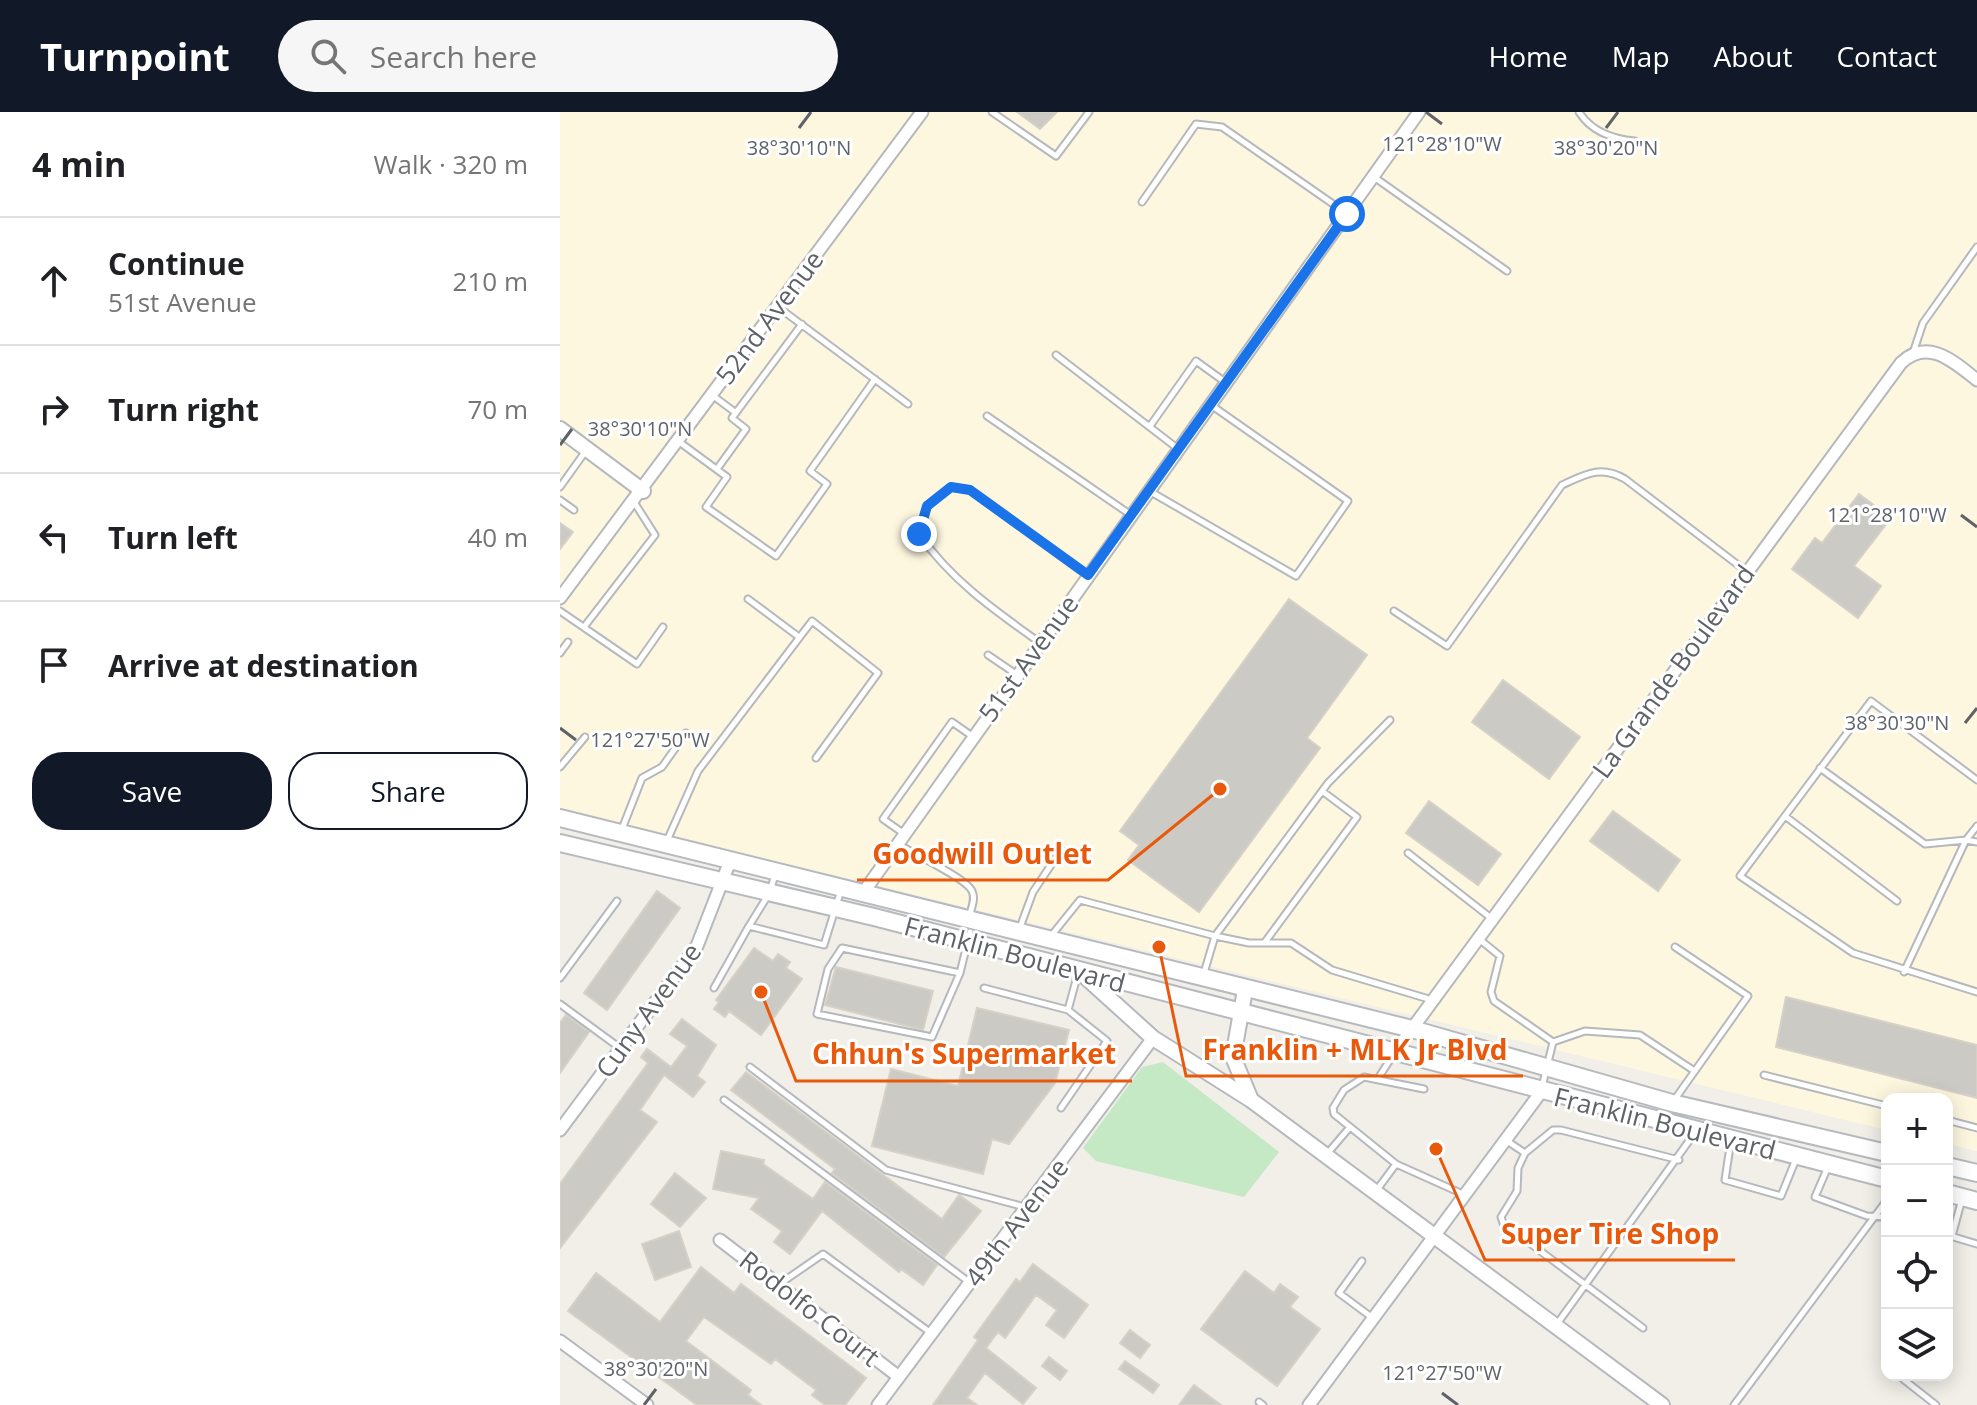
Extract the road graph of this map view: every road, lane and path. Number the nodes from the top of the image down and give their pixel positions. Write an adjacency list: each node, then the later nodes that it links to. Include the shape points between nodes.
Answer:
1 (922, 112): 12 (street, 52nd Avenue)
2 (992, 112): 3 (lane, via 1056,156)
3 (1089, 112)
4 (1419, 112): 7 (street, 51st Avenue)
5 (1579, 112): 6 (lane, via 1588,126)
6 (1635, 141)
7 (1373, 176): 9 (street, 51st Avenue); 11 (lane)
8 (1142, 202): 9 (lane, via 1196,124 1222,127)
9 (1347, 214): 18 (street, 51st Avenue)
10 (1977, 247): 14 (lane, via 1923,323)
11 (1507, 271)
12 (777, 306): 13 (lane); 19 (street, 52nd Avenue)
13 (802, 324): 16 (lane); 22 (lane)
14 (1913, 354): 17 (street, via 1942,354); 36 (street, La Grande Boulevard, via 1901,363)
15 (1056, 355): 24 (lane)
16 (875, 379): 20 (lane); 29 (lane, via 810,471 827,484 776,556 706,507 727,477)
17 (1977, 380)
18 (1226, 382): 21 (street, 51st Avenue); 24 (lane, via 1196,361)
19 (712, 395): 22 (lane); 26 (street, 52nd Avenue)
20 (908, 404)
21 (1210, 405): 28 (street, 51st Avenue); 31 (lane, via 1348,501 1296,576)
22 (736, 413): 29 (lane, via 732,418 746,429)
23 (987, 416): 35 (lane)
24 (1150, 426): 28 (lane)
25 (560, 429): 27 (street)
26 (678, 441): 29 (lane); 32 (street, 52nd Avenue)
27 (588, 449): 30 (lane); 32 (street)
28 (1178, 449): 31 (street, 51st Avenue)
29 (717, 469)
30 (560, 487)
31 (1148, 490): 35 (street, 51st Avenue)
32 (638, 496): 38 (street, 52nd Avenue); 42 (lane, via 655,535)
33 (560, 500): 34 (lane)
34 (574, 510)
35 (1131, 515): 37 (street, 51st Avenue)
36 (1746, 571): 41 (lane, via 1625,479 1609,470 1591,471 1562,485 1447,646); 79 (street, La Grande Boulevard)
37 (1088, 575): 46 (street, 51st Avenue); 46 (lane, via 970,490 951,487 927,506 919,534 939,563)
38 (560, 598)
39 (748, 599): 44 (lane)
40 (560, 611): 42 (lane)
41 (1394, 611)
42 (584, 627): 43 (lane, via 637,664)
43 (663, 627)
44 (799, 637): 54 (lane, via 812,621 878,673); 67 (lane, via 698,771)
45 (568, 642): 47 (lane)
46 (1039, 642): 49 (street, 51st Avenue)
47 (560, 653)
48 (988, 655): 49 (lane)
49 (1016, 674): 52 (street, 51st Avenue)
50 (1390, 720): 58 (lane)
51 (686, 733): 62 (lane, via 662,767 642,778)
52 (972, 736): 63 (street, 51st Avenue); 63 (lane, via 952,722 891,807 883,819)
53 (585, 737): 55 (lane)
54 (816, 758)
55 (560, 767)
56 (1820, 768): 57 (lane, via 1871,701); 59 (lane); 64 (lane, via 1925,844)
57 (1977, 780)
58 (1322, 791): 83 (lane); 86 (lane, via 1357,817)
59 (1785, 816): 77 (lane); 89 (lane, via 1740,876 1853,953)
60 (560, 818): 62 (main road, Franklin Boulevard)
61 (1977, 826): 64 (lane)
62 (621, 834): 67 (main road, Franklin Boulevard)
63 (899, 838): 75 (street, 51st Avenue); 81 (lane, via 972,889)
64 (1966, 840): 65 (lane); 89 (lane)
65 (1977, 842)
66 (560, 843): 72 (main road, Franklin Boulevard)
67 (666, 844): 70 (main road, Franklin Boulevard)
68 (1061, 850): 82 (lane, via 1033,892)
69 (1408, 853): 79 (lane)
70 (730, 861): 71 (main road, Franklin Boulevard); 72 (street, Cuny Avenue)
71 (775, 873): 73 (main road, Franklin Boulevard); 74 (lane)
72 (722, 881): 74 (main road, Franklin Boulevard); 104 (street, Cuny Avenue, via 697,946)
73 (841, 888): 75 (main road, Franklin Boulevard); 78 (lane)
74 (770, 892): 78 (main road, Franklin Boulevard); 80 (lane)
75 (863, 893): 81 (main road, Franklin Boulevard)
76 (617, 901): 91 (lane)
77 (1897, 901)
78 (836, 910): 80 (lane, via 824,945); 81 (main road, Franklin Boulevard, via 933,932)
79 (1492, 919): 84 (street, La Grande Boulevard)
80 (749, 926): 93 (lane)
81 (969, 930): 82 (main road, Franklin Boulevard); 85 (main road, via 1028,946); 88 (main road, Franklin Boulevard); 90 (lane)
82 (1018, 932): 85 (main road, Franklin Boulevard)
83 (1215, 936): 85 (lane, via 1080,900); 86 (lane); 92 (lane)
84 (1478, 938): 97 (street, La Grande Boulevard); 103 (lane, via 1500,956 1491,992 1494,1001)
85 (1048, 940): 92 (main road, Franklin Boulevard)
86 (1265, 943): 97 (lane, via 1291,943 1332,970)
87 (1675, 947): 108 (lane, via 1748,996)
88 (1079, 971): 99 (lane); 100 (main road, Franklin Boulevard); 102 (street)
89 (1904, 972): 96 (lane)
90 (960, 973): 90 (lane, via 842,948 828,969 817,1014 932,1037)
91 (560, 978)
92 (1203, 979): 95 (main road, Franklin Boulevard)
93 (714, 988)
94 (984, 988): 99 (lane)
95 (1245, 990): 100 (street); 101 (main road, Franklin Boulevard)
96 (1977, 992)
97 (1433, 1000): 101 (street, La Grande Boulevard)
98 (560, 1004): 104 (lane)
99 (1068, 1010): 117 (lane, via 1107,1041)
100 (1240, 1011): 105 (main road, Franklin Boulevard); 114 (street, via 1233,1057)
101 (1412, 1029): 105 (street, La Grande Boulevard); 107 (main road, Franklin Boulevard)
102 (1153, 1038): 114 (street); 138 (street, 49th Avenue)
103 (1553, 1042): 107 (lane); 108 (lane, via 1585,1031 1640,1035)
104 (621, 1048): 121 (street, Cuny Avenue)
105 (1395, 1052): 110 (lane); 112 (main road, Franklin Boulevard)
106 (750, 1067): 138 (lane, via 886,1170)
107 (1544, 1067): 112 (lane); 115 (main road, Franklin Boulevard)
108 (1693, 1070): 115 (lane)
109 (1764, 1075): 116 (lane)
110 (1379, 1077): 111 (lane); 119 (lane, via 1354,1083 1333,1108)
111 (1424, 1089)
112 (1541, 1092): 122 (main road, Franklin Boulevard); 124 (street)
113 (724, 1100): 149 (lane)
114 (1251, 1100): 127 (street)
115 (1672, 1103): 125 (main road, Franklin Boulevard)
116 (1881, 1104)
117 (1061, 1108)
118 (1953, 1122): 120 (lane)
119 (1350, 1127): 127 (lane); 130 (lane)
120 (1977, 1128)
121 (560, 1130)
122 (1697, 1130): 123 (main road, Franklin Boulevard); 129 (lane)
123 (1731, 1139): 128 (main road, Franklin Boulevard); 128 (lane, via 1725,1180 1781,1196)
124 (1506, 1141): 126 (lane); 136 (street)
125 (1881, 1152)
126 (1525, 1153): 129 (lane, via 1553,1130 1561,1130); 150 (lane, via 1503,1223)
127 (1326, 1155): 135 (street)
128 (1797, 1157): 131 (main road, Franklin Boulevard)
129 (1679, 1160): 150 (lane)
130 (1396, 1164): 135 (lane); 136 (lane)
131 (1829, 1164): 134 (main road, Franklin Boulevard); 140 (lane, via 1815,1197 1867,1216)
132 (1953, 1167): 133 (main road)
133 (1977, 1173)
134 (1881, 1177)
135 (1376, 1192): 143 (street)
136 (1467, 1196): 143 (street)
137 (1962, 1197): 142 (lane)
138 (1026, 1208): 149 (street, 49th Avenue)
139 (1881, 1208): 140 (lane)
140 (1877, 1214): 141 (lane); 158 (lane)
141 (1881, 1215)
142 (1953, 1226)
143 (1437, 1237): 151 (street); 152 (street)
144 (1953, 1237): 146 (lane)
145 (720, 1240): 148 (street, Rodolfo Court)
146 (1977, 1244)
147 (1362, 1261): 151 (lane, via 1339,1293)
148 (781, 1283): 154 (lane, via 823,1254); 156 (street, Rodolfo Court)
149 (970, 1283): 154 (street, 49th Avenue)
150 (1586, 1285): 152 (lane); 153 (lane)
151 (1375, 1319): 161 (street)
152 (1556, 1325): 162 (street)
153 (1643, 1328)
154 (931, 1334): 156 (street, 49th Avenue)
155 (560, 1341): 159 (street)
156 (899, 1377): 160 (street, 49th Avenue)
157 (1906, 1381): 163 (lane)
158 (1737, 1404)
159 (647, 1405)
160 (878, 1405)
161 (1309, 1405)
162 (1662, 1405)
163 (1936, 1405)

